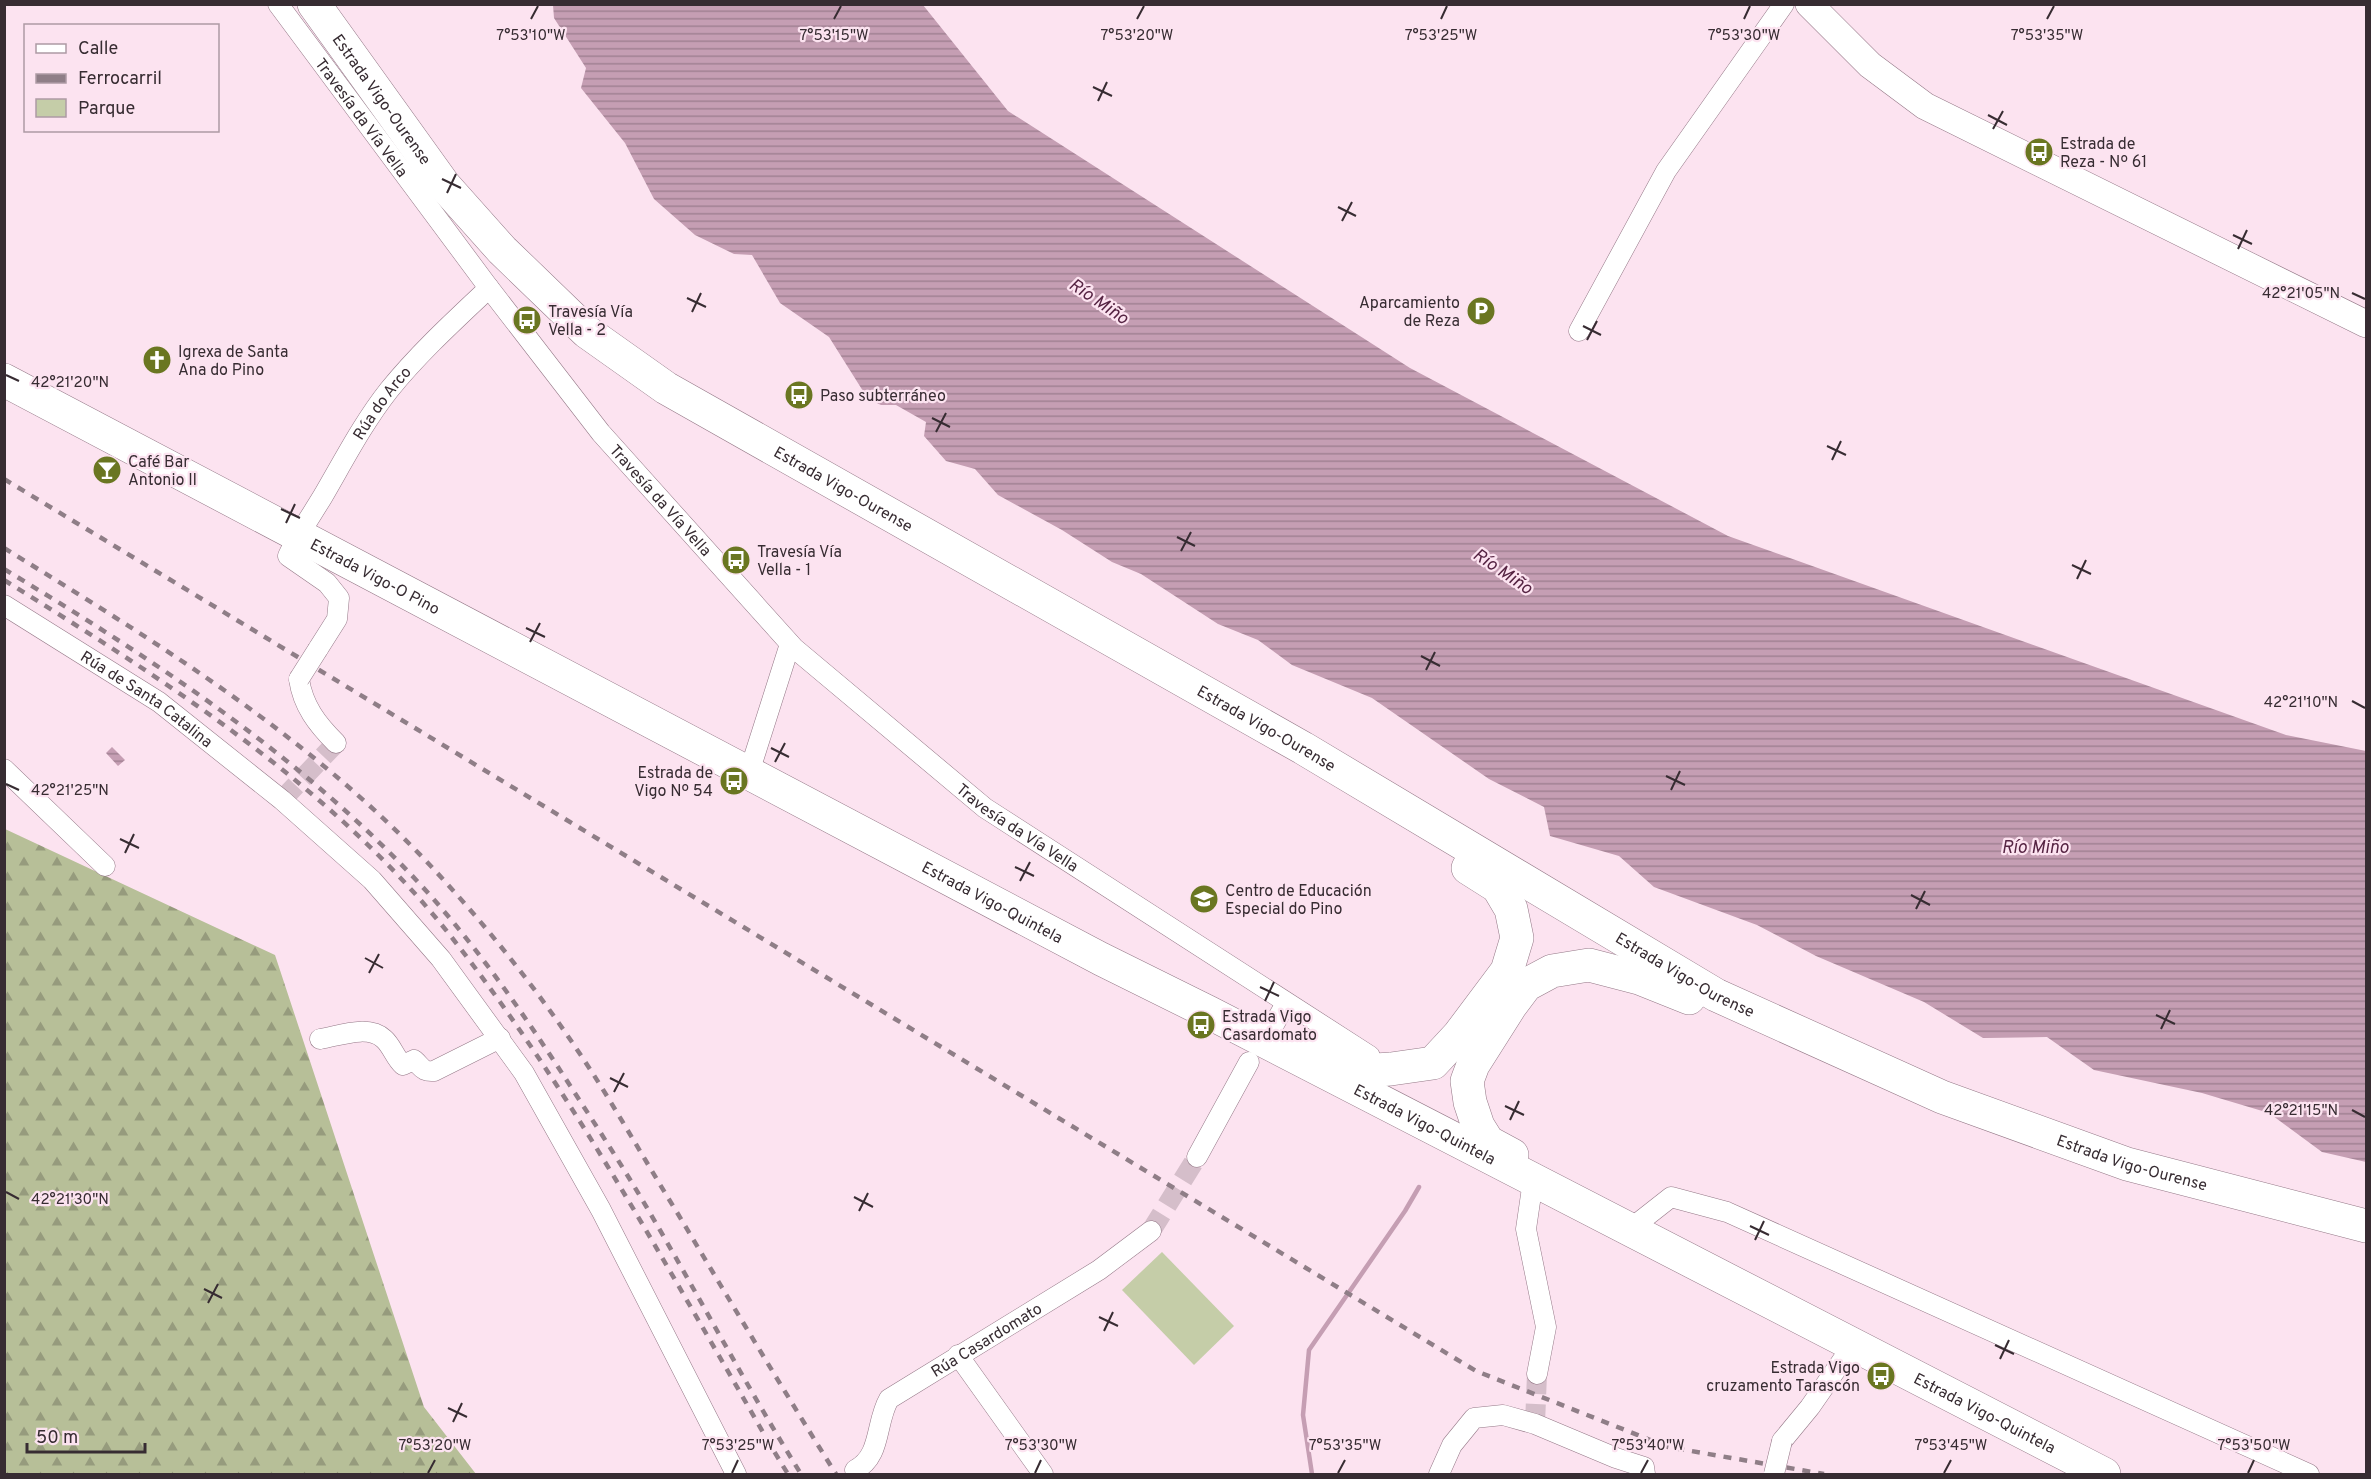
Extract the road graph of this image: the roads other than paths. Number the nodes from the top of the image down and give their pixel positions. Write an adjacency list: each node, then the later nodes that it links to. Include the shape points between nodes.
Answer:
1 (278, 4): 5 (street, Travesía da Vía Vella)
2 (314, 4): 11 (highway, Estrada Vigo-Ourense, via 444,185 501,250 587,332 666,388)
3 (1784, 4): 7 (street, via 1666,171)
4 (1809, 4): 6 (main road, via 1870,65 1925,106)
5 (489, 288): 9 (street, Rúa do Arco, via 431,343 389,391); 12 (street, Travesía da Vía Vella, via 602,433)
6 (2367, 324)
7 (1579, 331)
8 (4, 380): 9 (highway, Estrada Vigo-O Pino)
9 (297, 535): 13 (street, bridge, via 288,556 327,582 339,597 337,619 299,679 302,698 320,727); 15 (highway, Estrada Vigo-O Pino)
10 (4, 605): 20 (street, Rúa de Santa Catalina, via 159,702 282,800 372,880 441,959)
11 (1104, 636): 19 (highway, via 1498,887 1511,909 1517,938 1506,971 1460,1035 1433,1063 1376,1070); 24 (highway, Estrada Vigo-Ourense, via 1303,748 1716,995)
12 (790, 644): 15 (street); 19 (street, Travesía da Vía Vella, via 985,808)
13 (336, 743)
14 (4, 769): 16 (street)
15 (748, 771): 17 (highway, Estrada Vigo-Quintela)
16 (105, 866)
17 (1101, 959): 18 (highway, Estrada Vigo-Quintela); 19 (highway)
18 (1210, 1013): 22 (highway, Estrada Vigo-Quintela); 23 (street, via 1240,1045)
19 (1278, 1016)
20 (500, 1038): 21 (street, via 427,1072 414,1060 403,1065 376,1033 364,1031); 34 (street, Rúa de Santa Catalina, via 602,1210)
21 (320, 1039)
22 (1293, 1056): 23 (street); 26 (highway, Estrada Vigo-Quintela)
23 (1249, 1062): 25 (street)
24 (1942, 1096): 27 (highway, Estrada Vigo-Ourense, via 2127,1164); 28 (highway, via 1826,1057 1639,978 1589,965 1552,971 1526,985 1473,1065 1467,1081 1470,1102 1488,1142 1604,1204)
25 (1197, 1157)
26 (1533, 1180): 28 (highway, Estrada Vigo-Quintela); 32 (street, via 1526,1229 1545,1327)
27 (2367, 1226)
28 (1629, 1230): 30 (highway, Estrada Vigo-Quintela); 40 (street, via 1671,1197 1727,1212)
29 (1152, 1231): 31 (street, Rúa Casardomato, via 1099,1270)
30 (1852, 1345): 38 (street, bridge, via 1782,1442); 39 (highway, Estrada Vigo-Quintela)
31 (958, 1355): 33 (street, Rúa Casardomato, via 889,1399 882,1411 873,1453 866,1465); 35 (street)
32 (1537, 1374)
33 (855, 1470)
34 (736, 1474)
35 (1043, 1474)
36 (1439, 1474): 37 (street, via 1452,1445 1474,1418 1503,1415 1644,1467)
37 (1645, 1474)
38 (1774, 1474)
39 (2104, 1474)
40 (2309, 1474)

